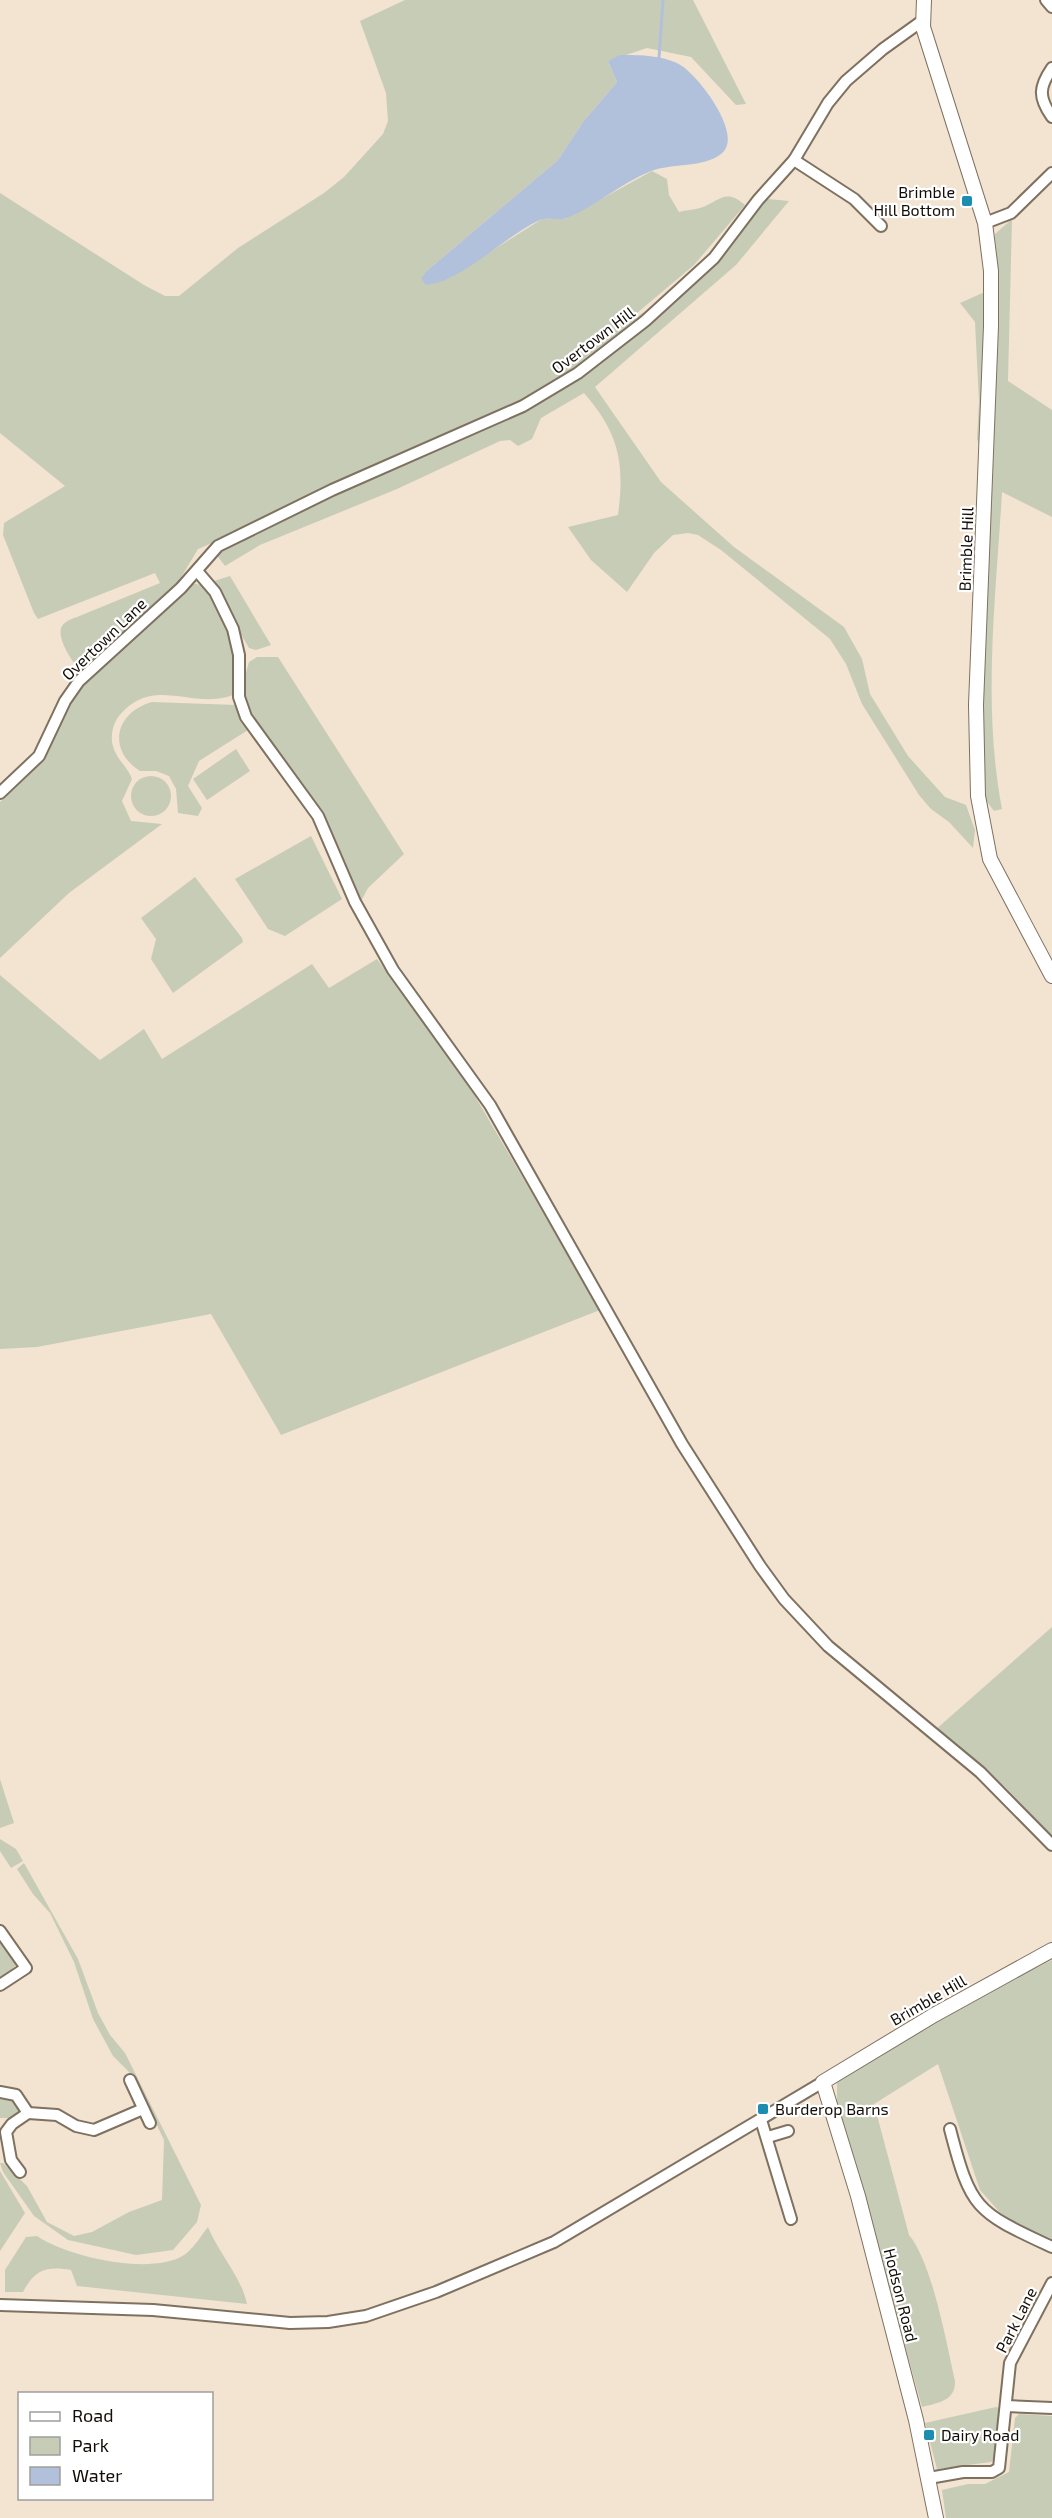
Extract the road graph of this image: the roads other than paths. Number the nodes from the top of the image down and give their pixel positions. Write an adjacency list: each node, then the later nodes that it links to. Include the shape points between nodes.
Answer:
1 (924, 0): 4 (main road)
2 (1046, 0): 3 (street)
3 (1052, 7)
4 (922, 21): 7 (street, Overtown Hill, via 840,87); 9 (main road, Brimble Hill)
5 (1052, 68): 6 (street, via 1040,89)
6 (1052, 117)
7 (794, 160): 10 (street, via 854,199); 11 (street, Overtown Hill, via 701,272 578,373 496,419 332,490 227,541 213,550)
8 (1052, 172): 9 (street, via 1011,213)
9 (985, 223): 13 (main road, Brimble Hill, via 991,309 976,705 978,796 990,859)
10 (881, 226)
11 (196, 571): 12 (street, Overtown Lane, via 79,681 39,756); 14 (street, via 211,586 233,629 239,655 239,697 246,717 318,816 351,893 393,969 490,1105 682,1444 760,1566 784,1599 828,1646 980,1772)
12 (0, 793)
13 (1052, 976)
14 (1052, 1845)
15 (0, 1931): 17 (street, via 26,1968)
16 (1052, 1950): 19 (main road, Brimble Hill)
17 (0, 1985)
18 (130, 2080): 21 (street)
19 (823, 2082): 23 (street); 35 (main road, Hodson Road, via 858,2196)
20 (0, 2092): 22 (street, via 16,2095)
21 (143, 2109): 22 (street, via 94,2130 76,2126 57,2115); 24 (street)
22 (28, 2113): 28 (street, via 6,2132 11,2160)
23 (761, 2120): 27 (street); 32 (street, via 539,2250 419,2299 366,2316 290,2323 153,2310)
24 (150, 2123)
25 (950, 2129): 30 (street, via 961,2170 979,2206 1001,2224)
26 (788, 2131): 27 (street)
27 (768, 2137): 29 (street)
28 (20, 2172)
29 (791, 2219)
30 (1052, 2247)
31 (1052, 2283): 33 (street, Park Lane, via 1010,2363)
32 (0, 2305)
33 (1006, 2406): 34 (street); 35 (street, Park Lane, via 998,2469)
34 (1052, 2408)
35 (929, 2478): 36 (main road, Hodson Road)
36 (936, 2518)

